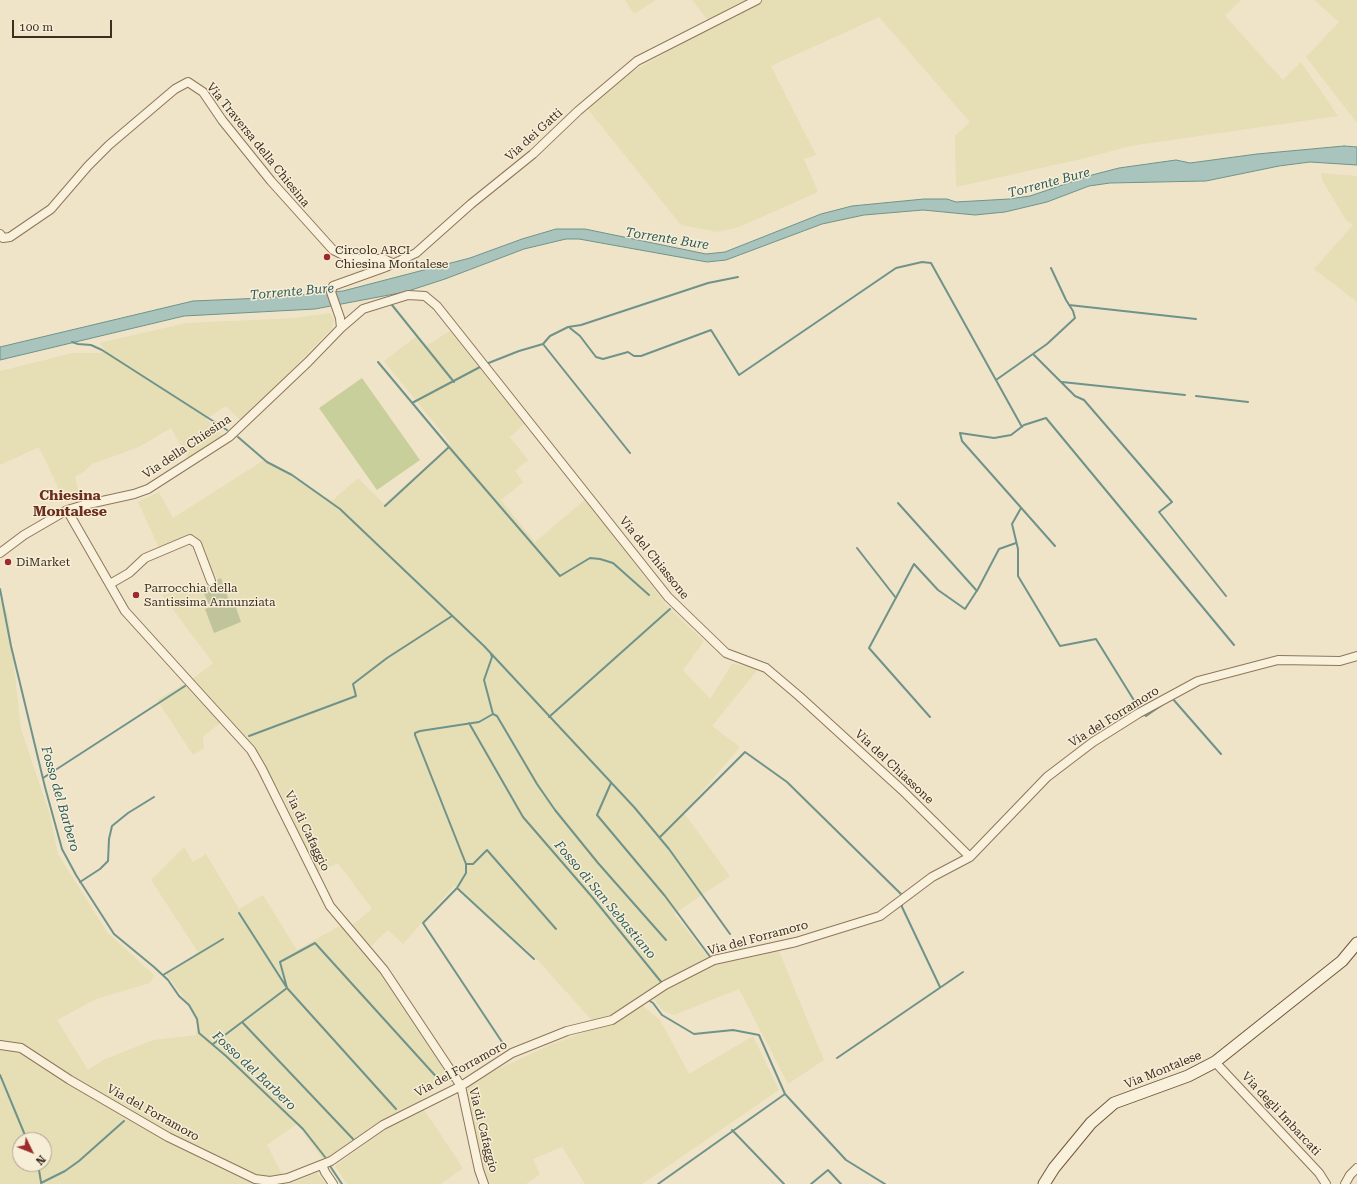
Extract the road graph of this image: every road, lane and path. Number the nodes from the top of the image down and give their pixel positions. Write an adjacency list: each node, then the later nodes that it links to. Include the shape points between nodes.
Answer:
1 (757, 0): 3 (street, Via dei Gatti, via 638,61 422,249)
2 (2, 236): 3 (street, Via Traversa della Chiesina, via 10,237 52,209 88,166 110,145 175,89 188,82 203,92 267,176 328,246 351,259 384,259)
3 (394, 264): 4 (street, Via dei Gatti, via 336,284 331,291)
4 (341, 328): 5 (street, Via della Chiesina, via 224,440 148,489); 10 (street, Via del Chiassone, via 363,309 408,295 425,296 437,306 668,597 726,653 766,668 799,696 902,790)
5 (67, 510): 6 (street, Via della Chiesina, via 24,534); 8 (street, Via di Cafaggio)
6 (0, 553)
7 (211, 581): 8 (street, via 198,546 190,539 145,558 129,573)
8 (110, 584): 14 (street, Via di Cafaggio, via 127,613 253,753 330,906 384,970)
9 (1357, 656): 10 (street, Via del Forramoro, via 1340,661 1278,660 1198,681 1093,742 1047,778)
10 (970, 857): 14 (street, Via del Forramoro, via 932,877 880,916 796,942 714,960 665,985 612,1020 567,1031 512,1053)
11 (1357, 943): 13 (main road, Via Montalese, via 1342,961)
12 (0, 1044): 15 (street, Via del Forramoro, via 21,1048 168,1137 255,1179 270,1181 288,1178)
13 (1215, 1062): 19 (main road, Via Montalese, via 1188,1076 1114,1103 1091,1123); 20 (street, Via degli Imbarcati, via 1319,1173)
14 (460, 1086): 15 (street, Via del Forramoro, via 382,1125); 18 (street, Via di Cafaggio)
15 (322, 1165): 17 (street)
16 (1357, 1168): 21 (street)
17 (333, 1184)
18 (484, 1184)
19 (1044, 1184)
20 (1326, 1184)
21 (1345, 1184)

